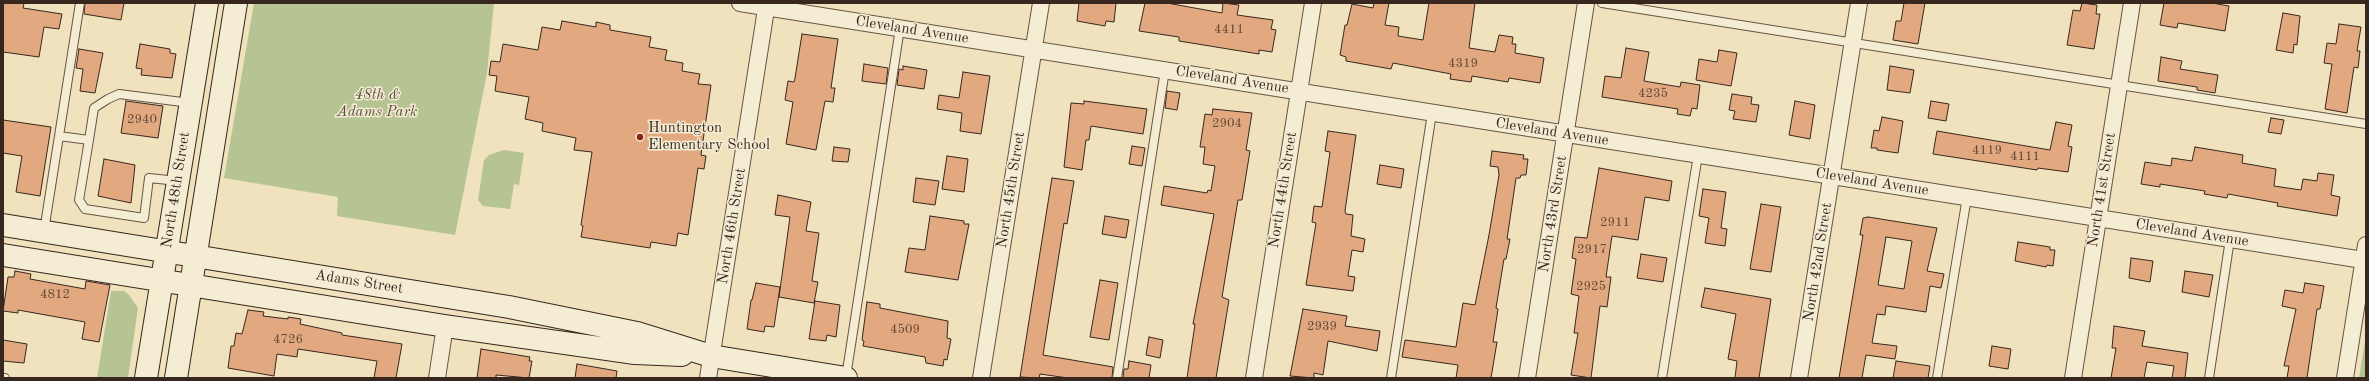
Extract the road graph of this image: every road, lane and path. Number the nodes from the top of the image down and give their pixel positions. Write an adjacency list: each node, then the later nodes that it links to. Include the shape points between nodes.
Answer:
1 (80, 3): 22 (lane)
2 (207, 3): 18 (main road, North 48th Street)
3 (236, 3): 35 (main road, North 48th Street)
4 (740, 3): 11 (street, Cleveland Avenue)
5 (1041, 3): 14 (street, North 45th Street)
6 (1313, 3): 17 (street, North 44th Street)
7 (1586, 3): 21 (street, North 43rd Street)
8 (1602, 3): 13 (lane)
9 (1859, 3): 13 (street, North 42nd Street)
10 (2132, 3): 16 (street, North 41st Street)
11 (767, 5): 12 (street, Cleveland Avenue); 39 (street, North 46th Street)
12 (900, 28): 14 (street, Cleveland Avenue); 44 (lane)
13 (1853, 42): 16 (lane); 25 (street, North 42nd Street)
14 (1034, 49): 15 (street, Cleveland Avenue); 45 (street, North 45th Street)
15 (1165, 70): 17 (street, Cleveland Avenue); 46 (lane)
16 (2119, 85): 20 (lane); 28 (street, North 41st Street)
17 (1299, 91): 19 (street, Cleveland Avenue); 47 (street, North 44th Street)
18 (191, 103): 23 (lane, via 119,94 94,108); 26 (main road, North 48th Street)
19 (1432, 113): 21 (street, Cleveland Avenue); 48 (lane)
20 (2366, 124)
21 (1566, 134): 24 (street, Cleveland Avenue); 49 (street, North 43rd Street)
22 (59, 136): 23 (lane); 30 (lane)
23 (89, 140): 26 (lane, via 79,200 85,210 144,218 149,178)
24 (1698, 155): 25 (street, Cleveland Avenue); 50 (lane)
25 (1831, 176): 27 (street, Cleveland Avenue); 51 (street, North 42nd Street)
26 (178, 181): 32 (main road, North 48th Street)
27 (1967, 197): 28 (street, Cleveland Avenue); 52 (lane)
28 (2098, 218): 31 (street, Cleveland Avenue); 53 (street, North 41st Street)
29 (3, 225): 30 (main road, Adams Street)
30 (44, 231): 32 (main road, Adams Street)
31 (2230, 239): 33 (street, Cleveland Avenue); 54 (lane)
32 (167, 251): 35 (main road, Adams Street); 36 (main road, North 48th Street)
33 (2365, 253): 55 (street)
34 (3, 254): 36 (main road, Adams Street)
35 (196, 256): 37 (main road, North 48th Street); 39 (main road, Adams Street, via 509,308 637,333)
36 (162, 279): 37 (main road, Adams Street); 40 (main road, North 48th Street)
37 (191, 284): 38 (main road, Adams Street); 41 (main road, North 48th Street)
38 (445, 326): 39 (main road, Adams Street, via 635,353); 42 (street)
39 (711, 356): 43 (street, North 46th Street); 44 (main road, Adams Street)
40 (146, 378)
41 (176, 378)
42 (437, 378)
43 (708, 378)
44 (846, 378)
45 (981, 378)
46 (1117, 378)
47 (1254, 378)
48 (1391, 378)
49 (1527, 378)
50 (1662, 378)
51 (1799, 378)
52 (1937, 378)
53 (2073, 378)
54 (2209, 378)
55 (2345, 378)

